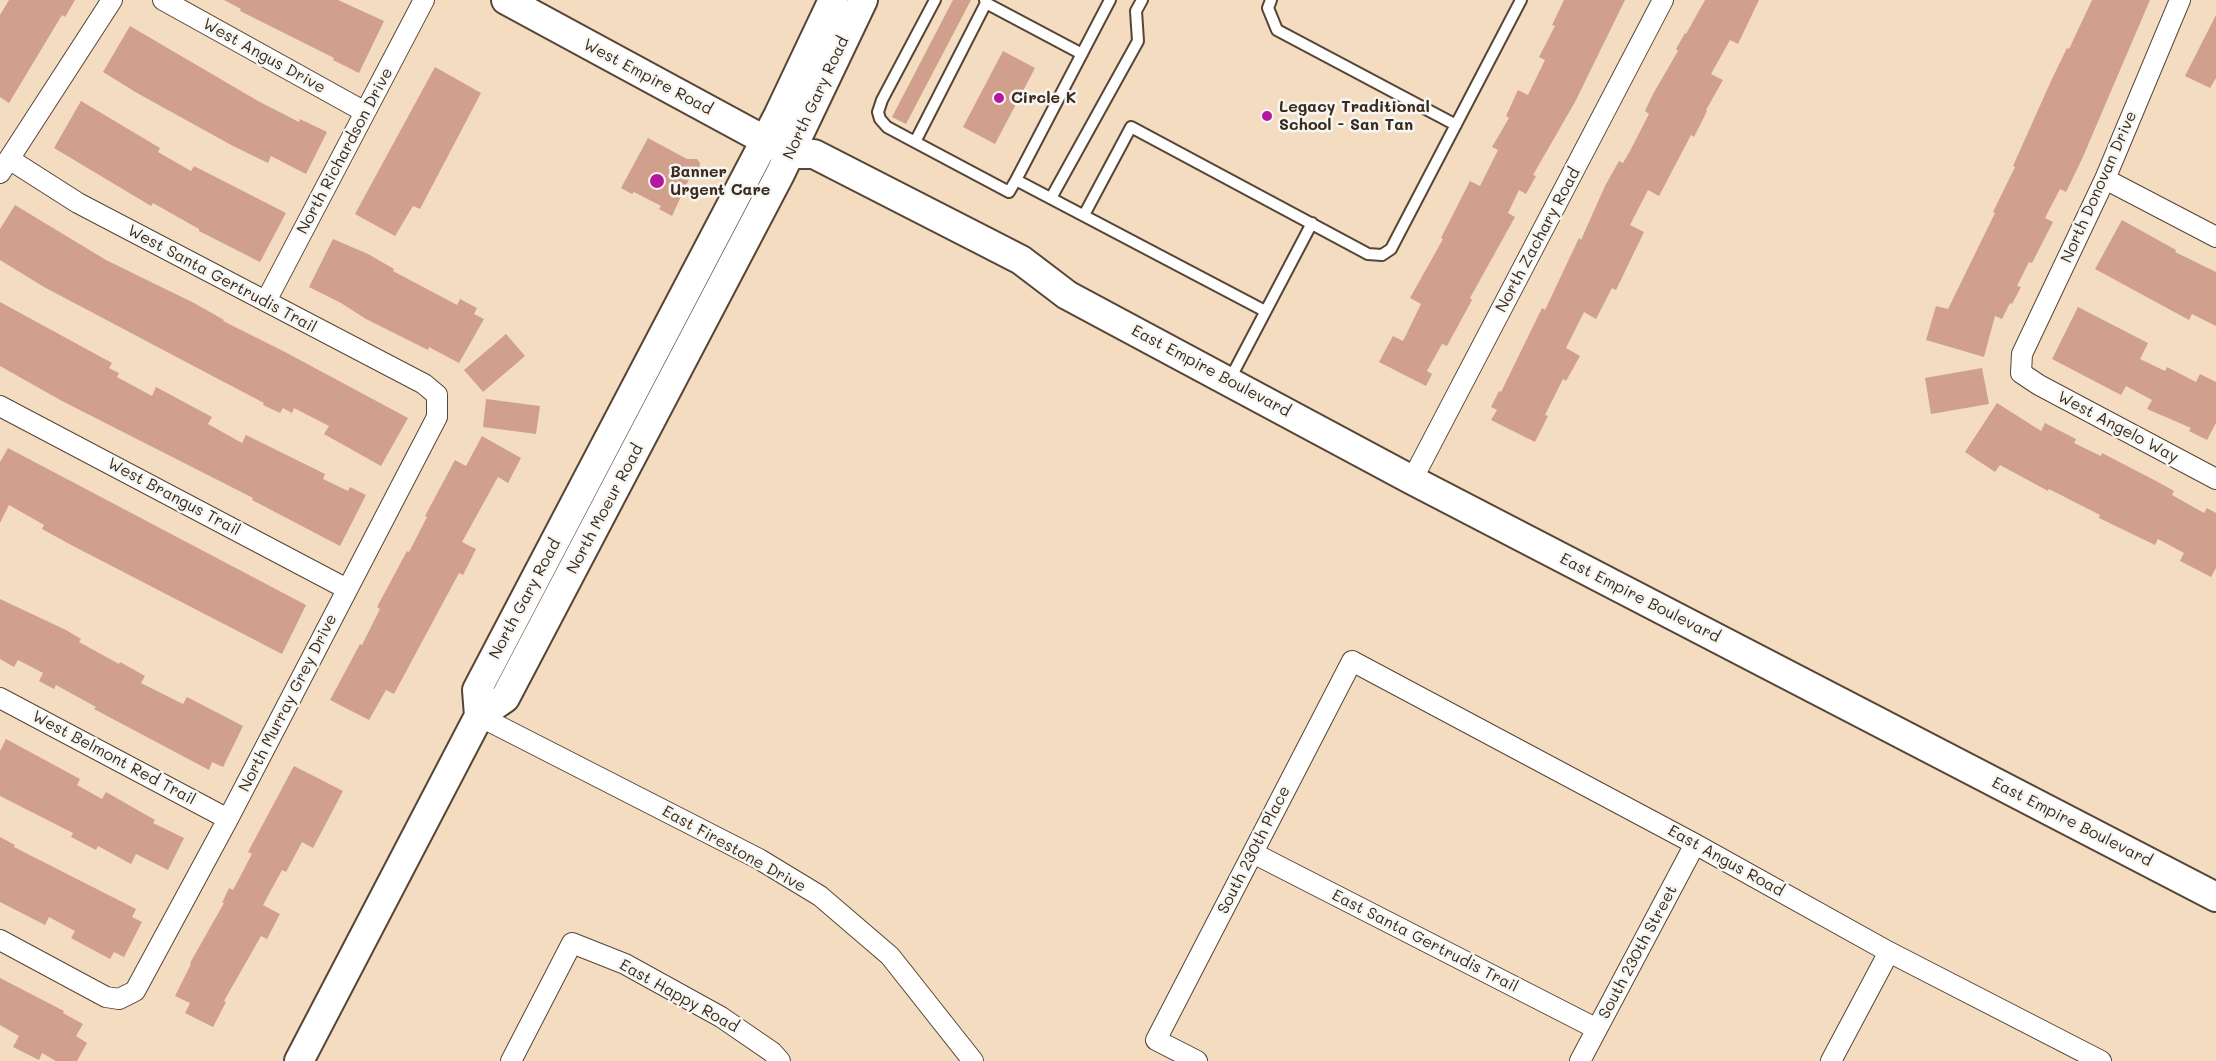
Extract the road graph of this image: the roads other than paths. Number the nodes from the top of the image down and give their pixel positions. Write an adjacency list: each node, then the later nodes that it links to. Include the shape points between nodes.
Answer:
1 (112, 0): 20 (street)
2 (163, 0): 16 (street, West Angus Drive)
3 (424, 0): 16 (street, North Richardson Drive)
4 (506, 0): 19 (main road, West Empire Road)
5 (833, 0): 19 (main road)
6 (863, 0): 19 (main road, North Gary Road)
7 (936, 0): 18 (lane, via 878,112 887,127)
8 (1110, 0): 15 (lane)
9 (1142, 0): 23 (lane, via 1136,11 1138,41)
10 (1271, 0): 17 (lane, via 1268,8 1277,30)
11 (1521, 0): 17 (lane)
12 (1664, 0): 35 (street, North Zachary Road)
13 (2180, 0): 21 (street, North Donovan Drive)
14 (986, 1): 15 (lane); 18 (lane)
15 (1082, 54): 22 (lane)
16 (365, 112): 28 (street, North Richardson Drive)
17 (1456, 125): 25 (lane, via 1391,249 1382,255 1368,254)
18 (915, 142): 22 (lane, via 1009,192)
19 (778, 147): 27 (main road, North Gary Road); 31 (main road, East Empire Boulevard, via 807,171 1011,277 1067,295); 39 (main road, North Gary Road, via 477,690)
20 (4, 166): 28 (street, West Santa Gertrudis Trail)
21 (2105, 178): 26 (street); 30 (street, North Donovan Drive, via 2022,354)
22 (1016, 180): 23 (lane)
23 (1052, 198): 24 (lane)
24 (1084, 216): 25 (lane, via 1131,127); 29 (lane)
25 (1312, 223): 29 (lane)
26 (2216, 237)
27 (720, 292): 39 (main road, North Moeur Road, via 505,698)
28 (266, 302): 32 (street, West Santa Gertrudis Trail, via 424,384)
29 (1265, 311): 31 (lane)
30 (2021, 373): 34 (street, West Angelo Way)
31 (1229, 380): 35 (main road, East Empire Boulevard)
32 (437, 395): 36 (street, North Murray Grey Drive, via 437,417)
33 (0, 406): 36 (street, West Brangus Trail)
34 (2216, 479)
35 (1412, 480): 43 (main road, East Empire Boulevard)
36 (348, 589): 40 (street, North Murray Grey Drive)
37 (1352, 661): 41 (street, East Angus Road); 42 (street, South 230th Place)
38 (0, 698): 40 (street, West Belmont Red Trail)
39 (479, 716): 47 (main road, North Gary Road); 50 (street, East Firestone Drive, via 759,860 820,896 890,956)
40 (228, 819): 44 (street, North Murray Grey Drive, via 135,991 119,999 106,997)
41 (1695, 844): 45 (street, East Angus Road); 46 (street, South 230th Street)
42 (1253, 853): 46 (street, East Santa Gertrudis Trail); 51 (street, South 230th Place, via 1156,1040)
43 (2216, 897)
44 (0, 940)
45 (1889, 952): 53 (street); 54 (street, East Angus Road)
46 (1597, 1029): 52 (street, South 230th Street)
47 (299, 1061)
48 (511, 1061): 49 (street, East Happy Road, via 572,943 626,964 722,1017)
49 (780, 1061)
50 (972, 1061)
51 (1197, 1061)
52 (1580, 1061)
53 (1831, 1061)
54 (2101, 1061)

